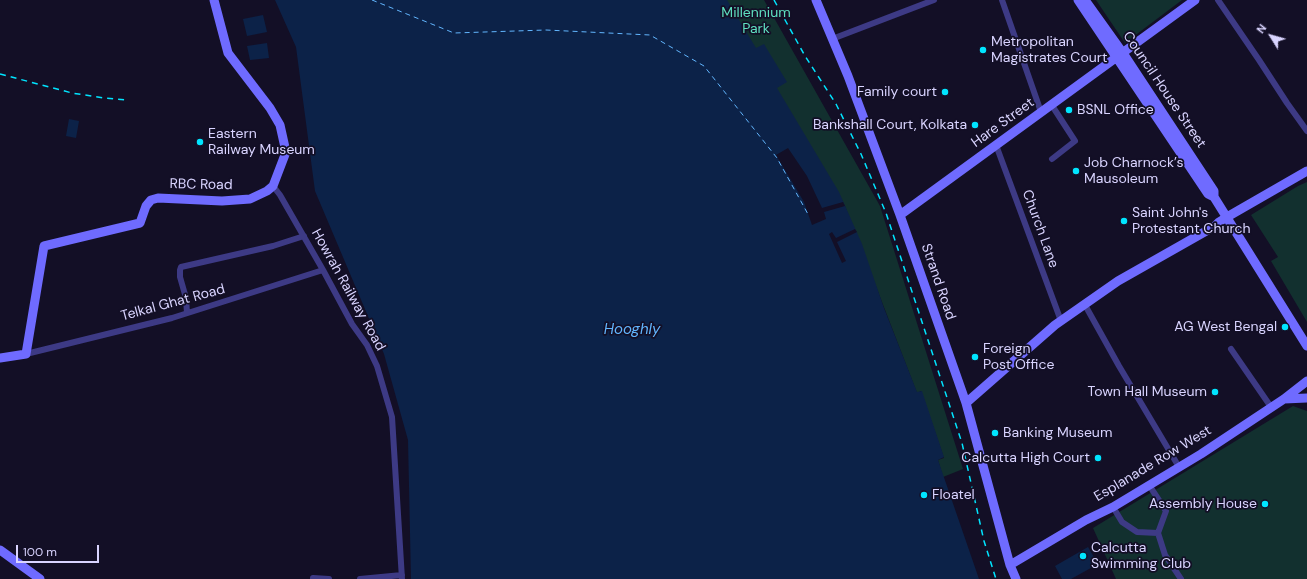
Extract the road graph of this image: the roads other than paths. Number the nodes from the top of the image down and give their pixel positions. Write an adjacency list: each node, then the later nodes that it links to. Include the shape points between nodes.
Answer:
1 (214, 0): 18 (main road, via 228,53 280,125 286,152)
2 (816, 0): 9 (main road, Strand Road)
3 (934, 0): 9 (street)
4 (1002, 0): 12 (street)
5 (1078, 0): 10 (main road)
6 (1085, 0): 10 (main road, Council House Street)
7 (1195, 0): 10 (main road, Hare Street)
8 (1218, 0): 13 (street)
9 (832, 38): 19 (main road, Strand Road)
10 (1120, 55): 11 (main road, Hare Street); 20 (main road, Council House Street, via 1208,194 1214,197)
11 (1051, 104): 12 (main road, Hare Street); 15 (street, via 1075,141)
12 (1041, 112): 14 (main road, Hare Street)
13 (1307, 131)
14 (996, 145): 19 (main road, Hare Street); 25 (street, Church Lane)
15 (1052, 159)
16 (1307, 171): 20 (main road)
17 (1307, 177): 20 (main road)
18 (273, 186): 21 (street, Howrah Railway Road); 28 (main road, RBC Road, via 250,198 222,201 158,198 151,200 146,206 140,223 44,246)
19 (900, 215): 33 (main road, Strand Road)
20 (1228, 219): 23 (main road, via 1218,222 1118,281); 26 (main road, Council House Street)
21 (304, 236): 22 (street, Howrah Railway Road); 24 (street, via 273,246 181,267 180,277)
22 (323, 270): 24 (street, Telkal Ghat Road); 41 (street, Howrah Railway Road, via 377,366 392,417)
23 (1085, 305): 25 (main road); 35 (street)
24 (187, 313): 28 (street, Telkal Ghat Road)
25 (1061, 321): 33 (main road)
26 (1307, 346)
27 (1231, 349): 34 (street)
28 (18, 355): 29 (main road)
29 (0, 358)
30 (1307, 381): 31 (main road, Esplanade Row West)
31 (1284, 398): 32 (main road); 34 (main road, Esplanade Row West)
32 (1307, 398)
33 (966, 403): 40 (main road, Strand Road)
34 (1271, 407): 35 (main road, Esplanade Row West)
35 (1179, 467): 36 (main road, Esplanade Row West)
36 (1149, 485): 37 (main road, Esplanade Row West); 38 (street, via 1166,511)
37 (1113, 507): 38 (street, via 1122,522 1137,532); 40 (main road, Esplanade Row West)
38 (1158, 533): 47 (street, via 1165,555)
39 (0, 550): 43 (main road)
40 (1010, 565): 46 (main road, Strand Road)
41 (402, 577): 45 (street)
42 (313, 578): 44 (street)
43 (40, 579)
44 (329, 579)
45 (360, 579)
46 (1016, 579)
47 (1181, 579)

